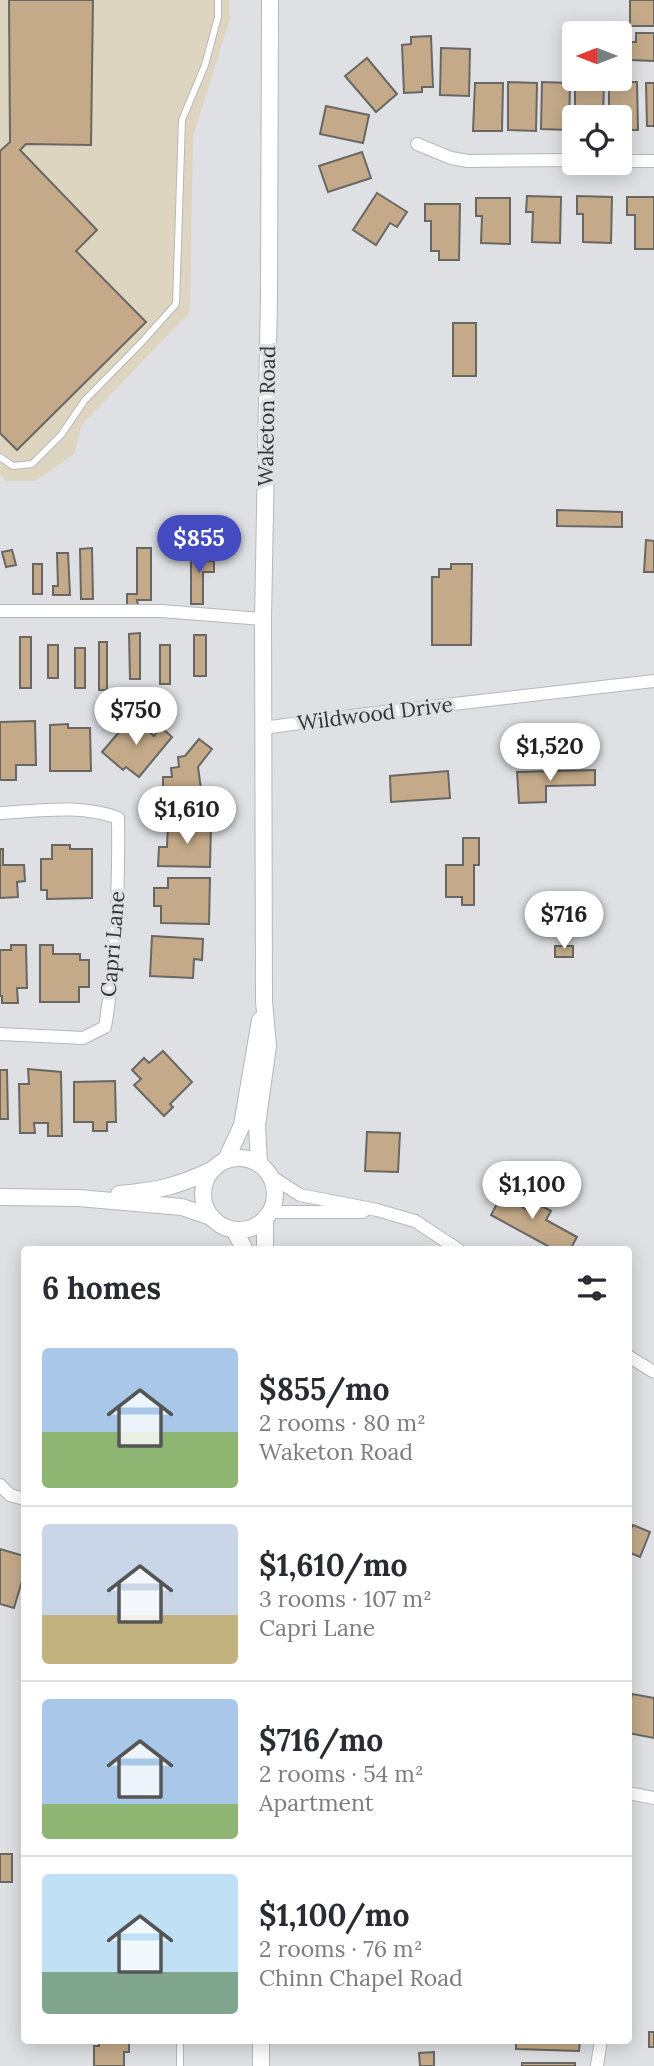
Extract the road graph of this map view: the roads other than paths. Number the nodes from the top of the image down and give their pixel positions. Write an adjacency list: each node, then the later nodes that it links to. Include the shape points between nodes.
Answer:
1 (218, 0): 7 (lane, via 205,65 182,120 176,304 32,464 13,466)
2 (270, 0): 9 (street, Waketon Road)
3 (417, 144): 4 (street, via 468,162)
4 (562, 160)
5 (632, 161): 6 (street)
6 (654, 161)
7 (0, 457)
8 (0, 611): 9 (street, via 161,611)
9 (263, 619): 11 (street, Waketon Road)
10 (654, 681): 11 (street, Wildwood Drive)
11 (263, 728): 13 (street, Waketon Road)
12 (0, 813): 14 (street, Capri Lane, via 100,811 118,818 119,873 104,1027 83,1038)
13 (264, 1000): 15 (street, Waketon Road, via 268,1046 257,1125); 16 (street, Waketon Road, via 242,1125)
14 (0, 1034)
15 (259, 1164): 16 (street, via 242,1158); 17 (street)
16 (219, 1165): 19 (street, via 164,1189); 22 (street, via 208,1176 203,1192)
17 (272, 1177): 20 (street, via 300,1195); 21 (street, via 276,1195)
18 (0, 1197): 19 (street)
19 (78, 1198): 22 (street, via 182,1207)
20 (377, 1210): 21 (street); 26 (street, via 415,1221)
21 (268, 1216): 23 (street, via 251,1229); 25 (street)
22 (211, 1217): 23 (street)
23 (234, 1230): 24 (street)
24 (243, 1246)
25 (265, 1246)
26 (453, 1246)
27 (632, 1358): 28 (street)
28 (654, 1372)
29 (0, 1485): 30 (street)
30 (21, 1498)
31 (632, 1794): 32 (street)
32 (654, 1798)
33 (180, 2044): 36 (lane)
34 (261, 2044): 37 (street)
35 (600, 2044): 38 (street)
36 (180, 2066)
37 (261, 2066)
38 (597, 2066)

